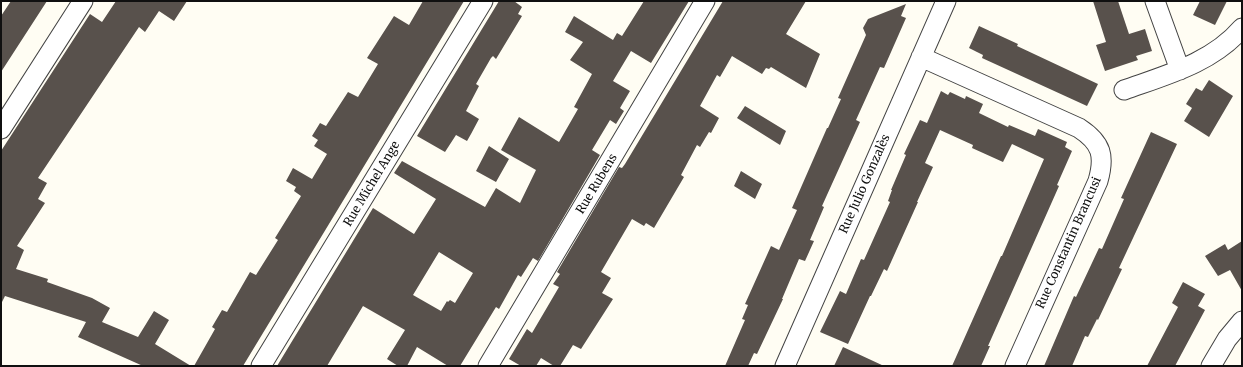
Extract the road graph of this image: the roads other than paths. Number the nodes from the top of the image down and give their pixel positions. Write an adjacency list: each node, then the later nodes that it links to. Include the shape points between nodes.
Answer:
1 (83, 1): 10 (street)
2 (483, 1): 12 (street, Rue Michel Ange)
3 (705, 1): 13 (street, Rue Rubens)
4 (946, 1): 7 (street, Rue Julio Gonzalès)
5 (1155, 1): 8 (street)
6 (1242, 28): 8 (street, via 1219,50)
7 (921, 57): 14 (street, Rue Julio Gonzalès); 15 (street, Rue Constantin Brancusi, via 1079,128 1090,135 1098,145 1101,168 1098,181)
8 (1180, 70): 9 (street)
9 (1124, 90)
10 (1, 129)
11 (1242, 321): 16 (street, via 1227,339)
12 (261, 366)
13 (488, 366)
14 (785, 366)
15 (1015, 366)
16 (1211, 366)

